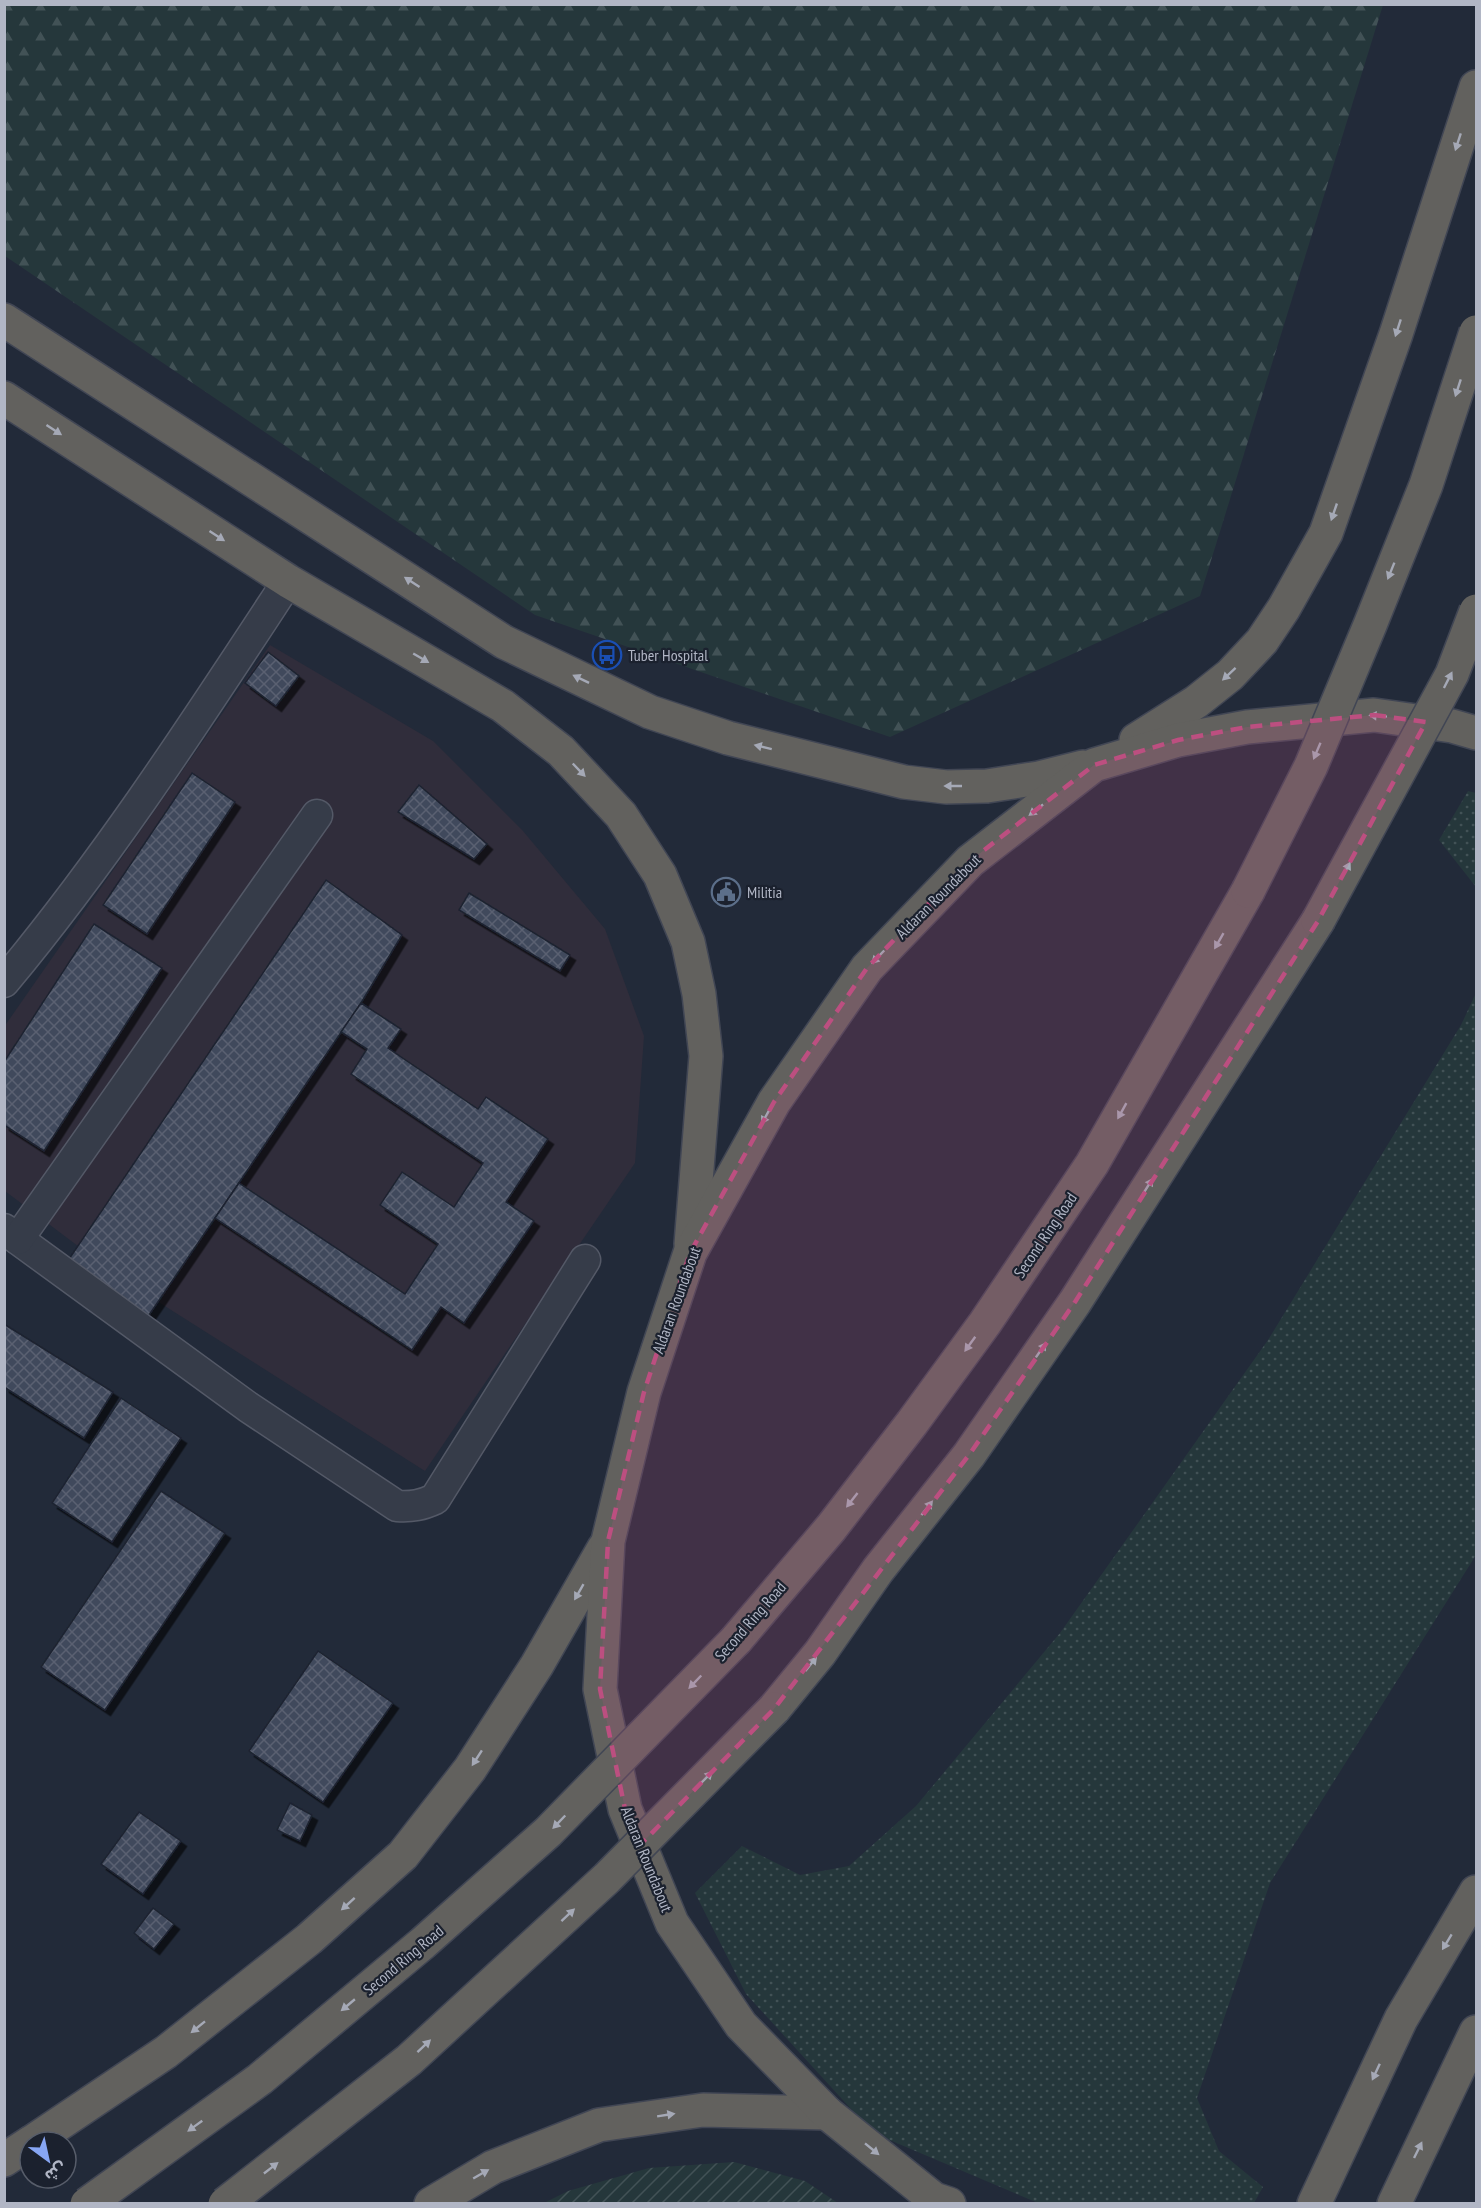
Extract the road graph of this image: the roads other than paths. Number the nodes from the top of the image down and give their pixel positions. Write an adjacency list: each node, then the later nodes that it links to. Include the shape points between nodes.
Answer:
1 (1476, 87): 8 (highway, one-way to 8, via 1326,533 1284,608 1262,641 1230,675 1170,720)
2 (4, 320): 8 (highway, one-way to 2, via 987,786 904,782 728,738 650,712 504,642)
3 (1476, 332): 22 (highway, Second Ring Road, one-way to 22, bridge, via 1426,485 1370,625 1311,766 1248,891 1092,1164 912,1423 831,1528 736,1640 548,1832 260,2079)
4 (4, 398): 5 (highway, one-way to 5)
5 (288, 581): 10 (street, via 78,890); 12 (highway, one-way to 12, via 503,706 561,751 621,814 660,875 688,942 706,1056)
6 (1476, 611): 23 (highway, one-way to 6, bridge, via 409,2060 607,1878 774,1709 820,1653 878,1570 969,1455 1075,1302 1318,921 1452,674)
7 (1476, 733): 8 (highway, Aldaran Roundabout, one-way to 8, via 1374,715 1247,727 1178,740)
8 (1094, 765): 12 (highway, Aldaran Roundabout, one-way to 12, via 970,861 867,968 774,1102)
9 (317, 815): 11 (street)
10 (4, 982)
11 (11, 1234): 13 (street, via 248,1407 397,1506 410,1507 435,1499)
12 (690, 1253): 14 (highway, Aldaran Roundabout, via 644,1392)
13 (585, 1260)
14 (608, 1541): 17 (highway, Aldaran Roundabout, via 600,1689 625,1809 672,1923 741,2025); 18 (highway, one-way to 18, via 537,1665 470,1769 403,1855 309,1939 166,2052)
15 (1476, 1892): 25 (highway, one-way to 25, via 1401,2019)
16 (1476, 2032): 26 (highway, one-way to 16)
17 (827, 2113): 21 (highway, Aldaran Roundabout, one-way to 21); 24 (highway, one-way to 17, via 493,2167 599,2125 703,2110)
18 (50, 2130)
19 (18, 2151): 20 (highway)
20 (4, 2160)
21 (940, 2202)
22 (87, 2204)
23 (225, 2204)
24 (431, 2204)
25 (1314, 2204)
26 (1394, 2204)

